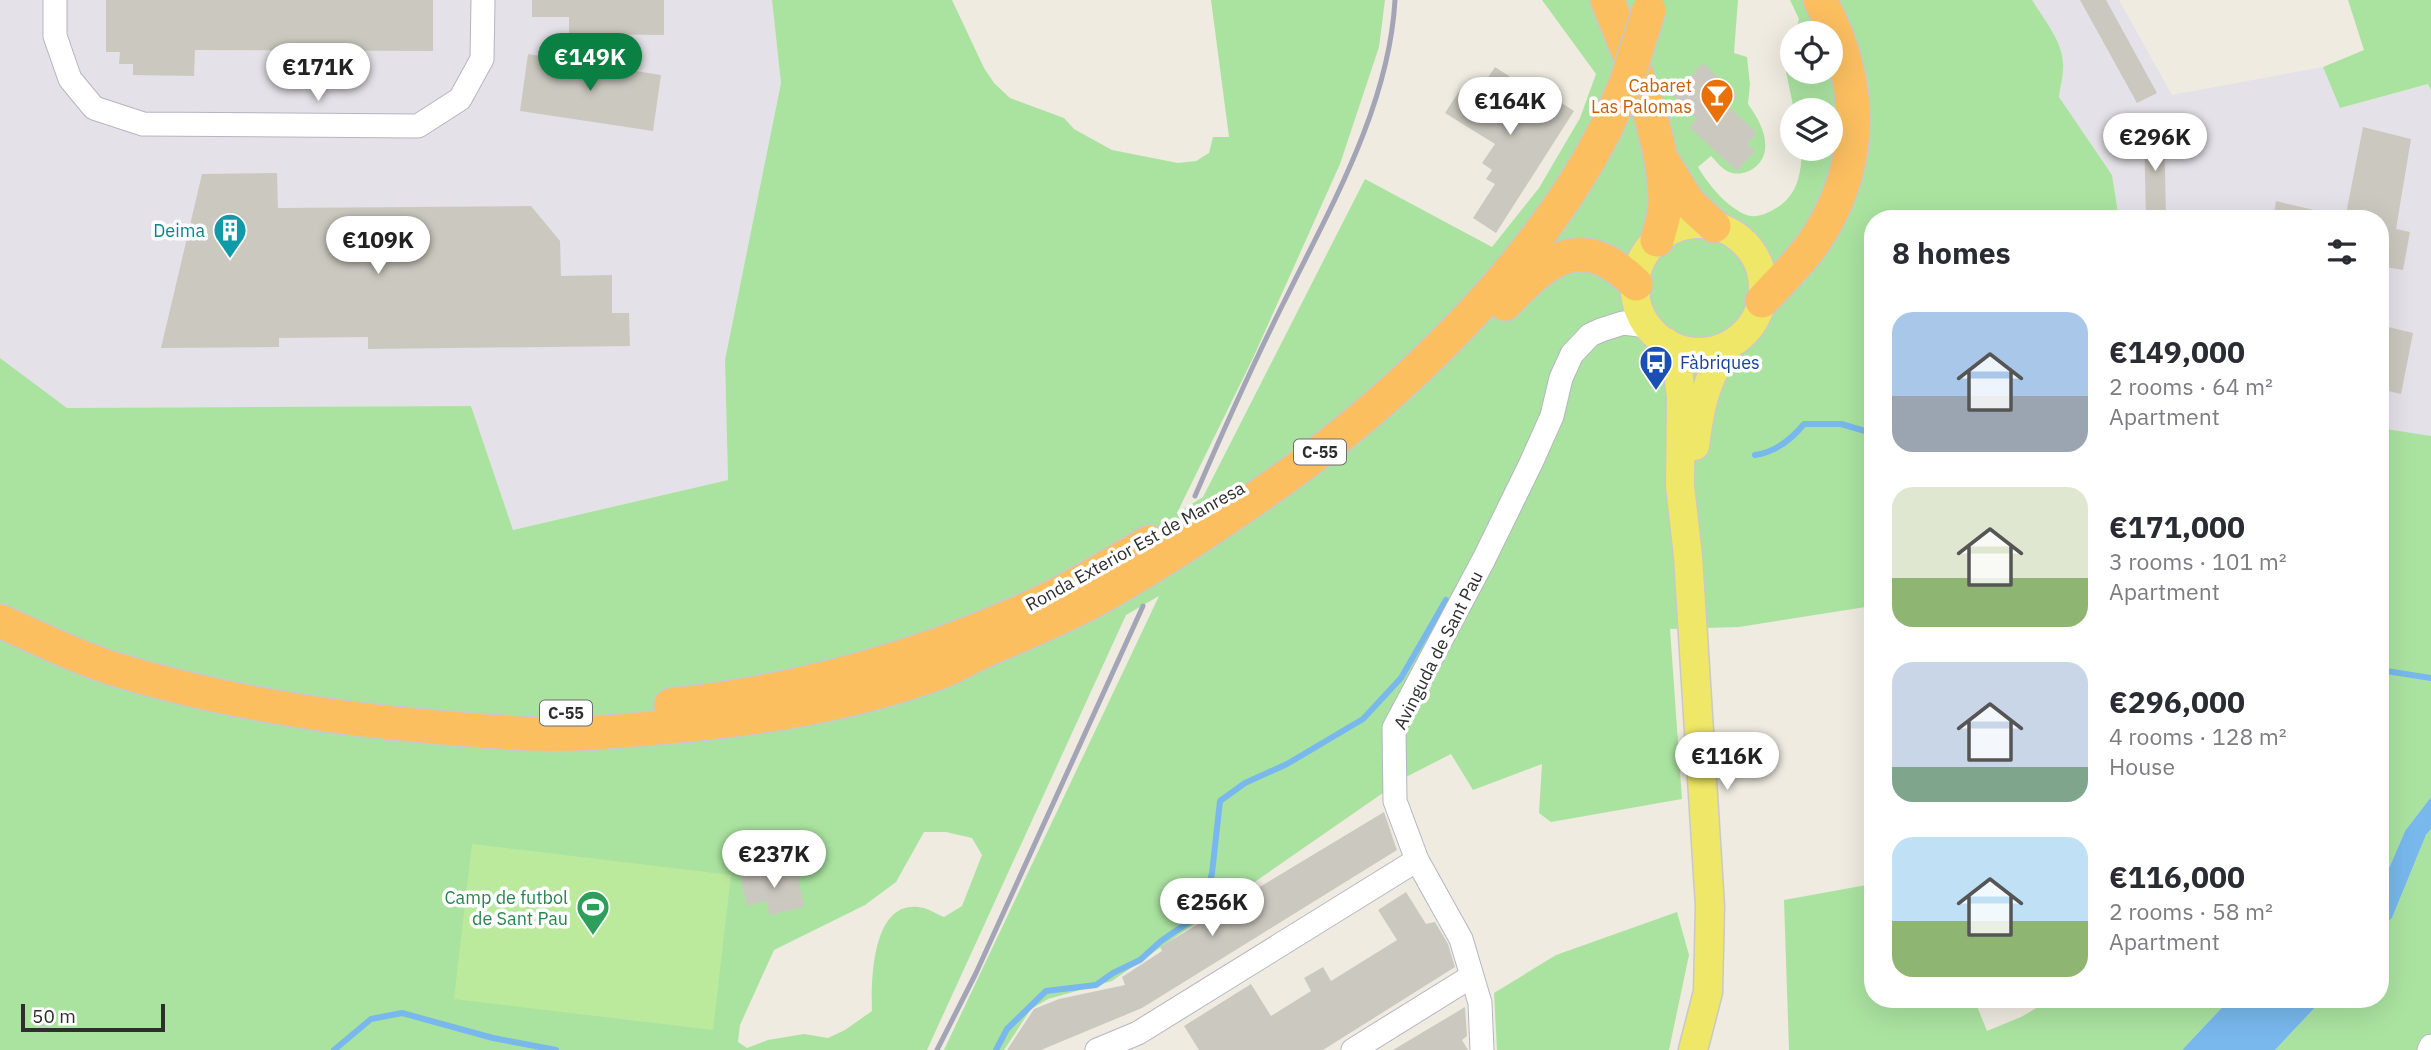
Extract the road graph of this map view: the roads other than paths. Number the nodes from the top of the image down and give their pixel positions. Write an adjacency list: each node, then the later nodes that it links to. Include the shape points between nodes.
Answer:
1 (55, 0): 2 (street, via 55,36 69,79 94,108 143,124 418,126 460,99 482,59)
2 (483, 0)
3 (1607, 0): 7 (highway)
4 (1820, 0): 10 (highway, via 1839,40 1851,84 1853,134 1846,171 1819,235)
5 (1645, 3): 6 (highway, Ronda Exterior Est de Manresa / C-55, bridge, via 1626,83)
6 (1601, 120): 14 (highway, Ronda Exterior Est de Manresa / C-55, via 1523,229 1412,354 1307,441 1222,500 1039,604 906,655 794,685 703,702 605,712 492,715 398,710 210,676 63,630); 16 (highway, Ronda Exterior Est de Manresa / C-55, via 1591,158 1525,252 1389,395 1292,473 1140,574 1052,622)
7 (1661, 158): 8 (highway, via 1688,202); 9 (highway, via 1665,200)
8 (1714, 226): 9 (main road, via 1684,226); 10 (main road, via 1737,237 1755,257 1763,283)
9 (1657, 240): 11 (main road, via 1642,260)
10 (1762, 301): 12 (main road, via 1750,327)
11 (1642, 317): 12 (main road, via 1676,348 1708,352); 13 (main road, via 1678,370); 16 (highway, via 1614,265 1578,254 1553,262 1535,274 1378,429 1233,535 1118,601 1012,650); 17 (street, Avinguda de Sant Pau, via 1590,335 1572,354 1531,463 1394,728 1395,802)
12 (1728, 345): 13 (main road, via 1703,400)
13 (1685, 528): 22 (main road, via 1710,906 1708,992)
14 (0, 602)
15 (0, 621): 16 (highway, Ronda Exterior Est de Manresa / C-55, via 108,667 206,693 346,719 487,731 573,734 739,721 811,709)
16 (945, 671)
17 (1417, 860): 18 (street, Avinguda de Sant Pau, via 1461,939); 19 (street, via 1138,1033)
18 (1472, 976): 20 (street); 21 (street, Avinguda de Sant Pau, via 1480,1003)
19 (1097, 1050)
20 (1353, 1050)
21 (1482, 1050)
22 (1693, 1050)

